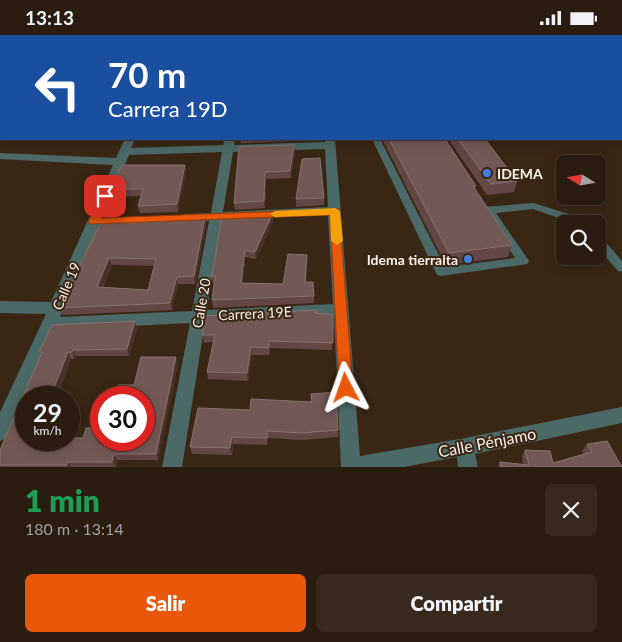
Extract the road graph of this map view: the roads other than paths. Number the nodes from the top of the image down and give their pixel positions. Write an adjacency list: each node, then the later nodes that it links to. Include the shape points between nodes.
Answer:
1 (376, 140): 7 (lane, via 440,272 523,261 486,207 533,206)
2 (330, 142): 3 (street); 6 (street)
3 (229, 144): 4 (street); 8 (street, Calle 20)
4 (124, 151): 5 (street); 11 (street, Calle 19)
5 (0, 156)
6 (335, 211): 8 (street); 16 (street)
7 (562, 215)
8 (216, 217): 9 (street); 17 (street, Calle 20)
9 (169, 219)
10 (112, 221): 11 (street)
11 (94, 222): 15 (street, Calle 19)
12 (606, 250): 13 (lane)
13 (622, 268)
14 (0, 307): 15 (street)
15 (56, 308): 18 (street, Calle 19)
16 (341, 309): 17 (street, Carrera 19E); 23 (street)
17 (199, 316): 18 (street, Carrera 19E); 22 (street, Calle 20)
18 (50, 324): 20 (street, Calle 19)
19 (622, 415): 21 (street, Calle Pénjamo)
20 (0, 432)
21 (465, 447): 23 (street, Calle Pénjamo); 24 (street)
22 (172, 467)
23 (352, 467)
24 (468, 467)

